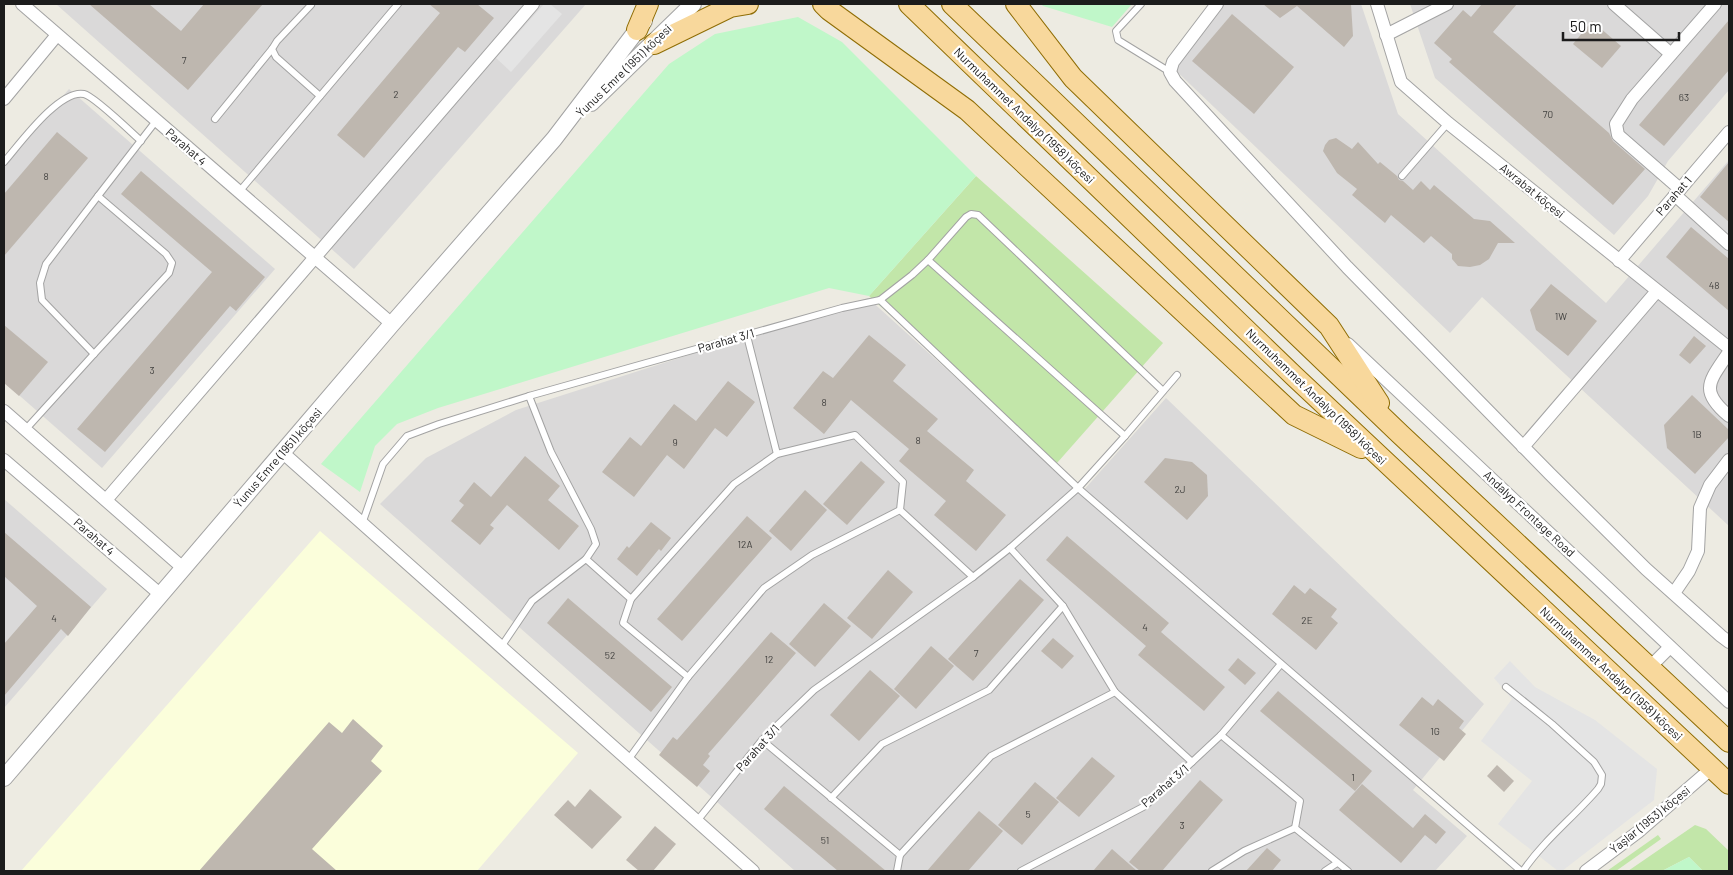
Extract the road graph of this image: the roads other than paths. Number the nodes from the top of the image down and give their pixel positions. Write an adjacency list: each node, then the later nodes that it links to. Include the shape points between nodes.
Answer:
1 (22, 4): 21 (street, Parahat 4)
2 (398, 4): 27 (lane)
3 (533, 4): 41 (street)
4 (648, 4): 20 (main road)
5 (658, 4): 20 (street, Ýunus Emre (1951) köçesi)
6 (693, 4): 23 (street, Ýunus Emre (1951) köçesi)
7 (748, 4): 23 (main road, via 730,7)
8 (806, 4): 19 (main road)
9 (908, 4): 63 (main road, Nurmuhammet Andalyp (1958) köçesi)
10 (952, 4): 58 (main road)
11 (1016, 4): 47 (main road, via 1073,78)
12 (1142, 4): 26 (lane, via 1116,30 1118,40)
13 (1217, 4): 26 (street, via 1173,62)
14 (1377, 4): 22 (street, Awrabat köçesi)
15 (1447, 4): 22 (street)
16 (1614, 4): 25 (street)
17 (1716, 4): 25 (street)
18 (311, 5): 24 (lane)
19 (826, 7): 63 (main road, via 967,110 1294,415)
20 (637, 30): 33 (street, Ýunus Emre (1951) köçesi)
21 (57, 35): 28 (street); 29 (street, Parahat 4)
22 (1386, 35): 31 (street, Awrabat köçesi, via 1401,82)
23 (654, 44): 33 (street, Ýunus Emre (1951) köçesi)
24 (272, 49): 27 (lane, via 276,57); 30 (lane)
25 (1672, 54): 38 (street, via 1632,99 1616,124 1618,135)
26 (1170, 72): 60 (street, via 1347,267)
27 (320, 96): 37 (lane)
28 (4, 99)
29 (156, 120): 34 (lane); 37 (street, Parahat 4)
30 (215, 120)
31 (1448, 123): 36 (lane); 43 (street, Awrabat köçesi)
32 (1729, 132): 38 (street, Parahat 1)
33 (554, 138): 46 (street, Ýunus Emre (1951) köçesi)
34 (140, 140): 35 (lane, via 86,94 74,94 49,110); 39 (lane)
35 (4, 162)
36 (1402, 176)
37 (239, 192): 41 (street, Parahat 4)
38 (1678, 192): 40 (street); 43 (street, Parahat 1)
39 (98, 196): 51 (lane, via 46,264 40,283 42,300); 51 (lane, via 166,254 172,263 169,274)
40 (1729, 244)
41 (315, 258): 46 (street, Parahat 4); 67 (street)
42 (928, 260): 45 (lane); 53 (lane, via 966,217 978,215); 59 (lane)
43 (1619, 261): 44 (street, Awrabat köçesi)
44 (1657, 291): 49 (street, Awrabat köçesi); 60 (street)
45 (880, 300): 48 (lane, Parahat 3/1); 66 (lane)
46 (392, 324): 61 (street, Ýunus Emre (1951) köçesi)
47 (1329, 326): 58 (main road); 80 (street, Andalyp Frontage Road)
48 (747, 336): 54 (lane, Parahat 3/1); 62 (lane)
49 (1729, 348)
50 (1729, 352): 56 (street, via 1713,376 1709,389 1713,400)
51 (94, 354): 57 (lane)
52 (1177, 375): 53 (lane, Parahat 3/1)
53 (1163, 391): 59 (lane, Parahat 3/1)
54 (529, 396): 69 (lane, Parahat 3/1, via 407,436 383,464); 71 (lane, via 551,452 591,529 596,544)
55 (4, 411): 57 (street)
56 (1729, 416)
57 (26, 430): 67 (street)
58 (1400, 434): 82 (main road)
59 (1125, 436): 66 (lane, Parahat 3/1)
60 (1523, 447): 74 (street)
61 (282, 452): 69 (street); 72 (street, Ýunus Emre (1951) köçesi)
62 (777, 454): 68 (lane, via 855,435 902,482); 76 (lane, via 734,484)
63 (1379, 457): 92 (main road, Nurmuhammet Andalyp (1958) köçesi)
64 (4, 460): 75 (street, Parahat 4)
65 (1729, 460): 74 (street, via 1710,485 1700,508 1698,551)
66 (1078, 488): 70 (lane, Parahat 3/1); 81 (lane)
67 (106, 500): 72 (street)
68 (900, 510): 73 (lane); 83 (lane, via 812,555 764,588)
69 (362, 524): 79 (street)
70 (1010, 548): 73 (lane, Parahat 3/1); 77 (lane)
71 (586, 559): 76 (lane); 79 (lane, via 532,601)
72 (183, 568): 75 (street, Ýunus Emre (1951) köçesi)
73 (973, 577): 88 (lane, Parahat 3/1, via 814,690)
74 (1674, 593): 78 (street)
75 (161, 595): 93 (street, Ýunus Emre (1951) köçesi)
76 (631, 599): 83 (lane, via 623,623)
77 (1063, 606): 85 (lane); 95 (lane, via 989,690 882,744)
78 (1729, 642)
79 (501, 647): 90 (street)
80 (1670, 647): 82 (street); 86 (street, Andalyp Frontage Road)
81 (1281, 664): 87 (lane, Parahat 3/1); 106 (lane)
82 (1650, 667): 89 (main road)
83 (688, 677): 90 (lane)
84 (1506, 688): 106 (lane, via 1594,762 1602,775 1598,789 1546,841)
85 (1115, 692): 91 (lane); 98 (lane, via 991,756)
86 (1729, 702)
87 (1221, 735): 91 (lane, Parahat 3/1); 97 (lane, via 1300,802)
88 (762, 740): 95 (lane); 96 (lane, Parahat 3/1)
89 (1729, 742)
90 (628, 760): 96 (street)
91 (1192, 762): 102 (lane, Parahat 3/1, via 1144,806)
92 (1712, 768): 94 (main road, Nurmuhammet Andalyp (1958) köçesi); 107 (street, Ýaşlar (1953) köçesi, via 1638,832)
93 (4, 778)
94 (1729, 784)
95 (831, 798): 98 (lane)
96 (697, 821): 100 (street)
97 (1295, 828): 99 (lane); 103 (lane, via 1244,851)
98 (900, 855): 101 (lane)
99 (1337, 863): 104 (lane); 105 (lane)
100 (748, 870)
101 (897, 871)
102 (1020, 871)
103 (1212, 871)
104 (1325, 871)
105 (1348, 871)
106 (1522, 871)
107 (1586, 871)

